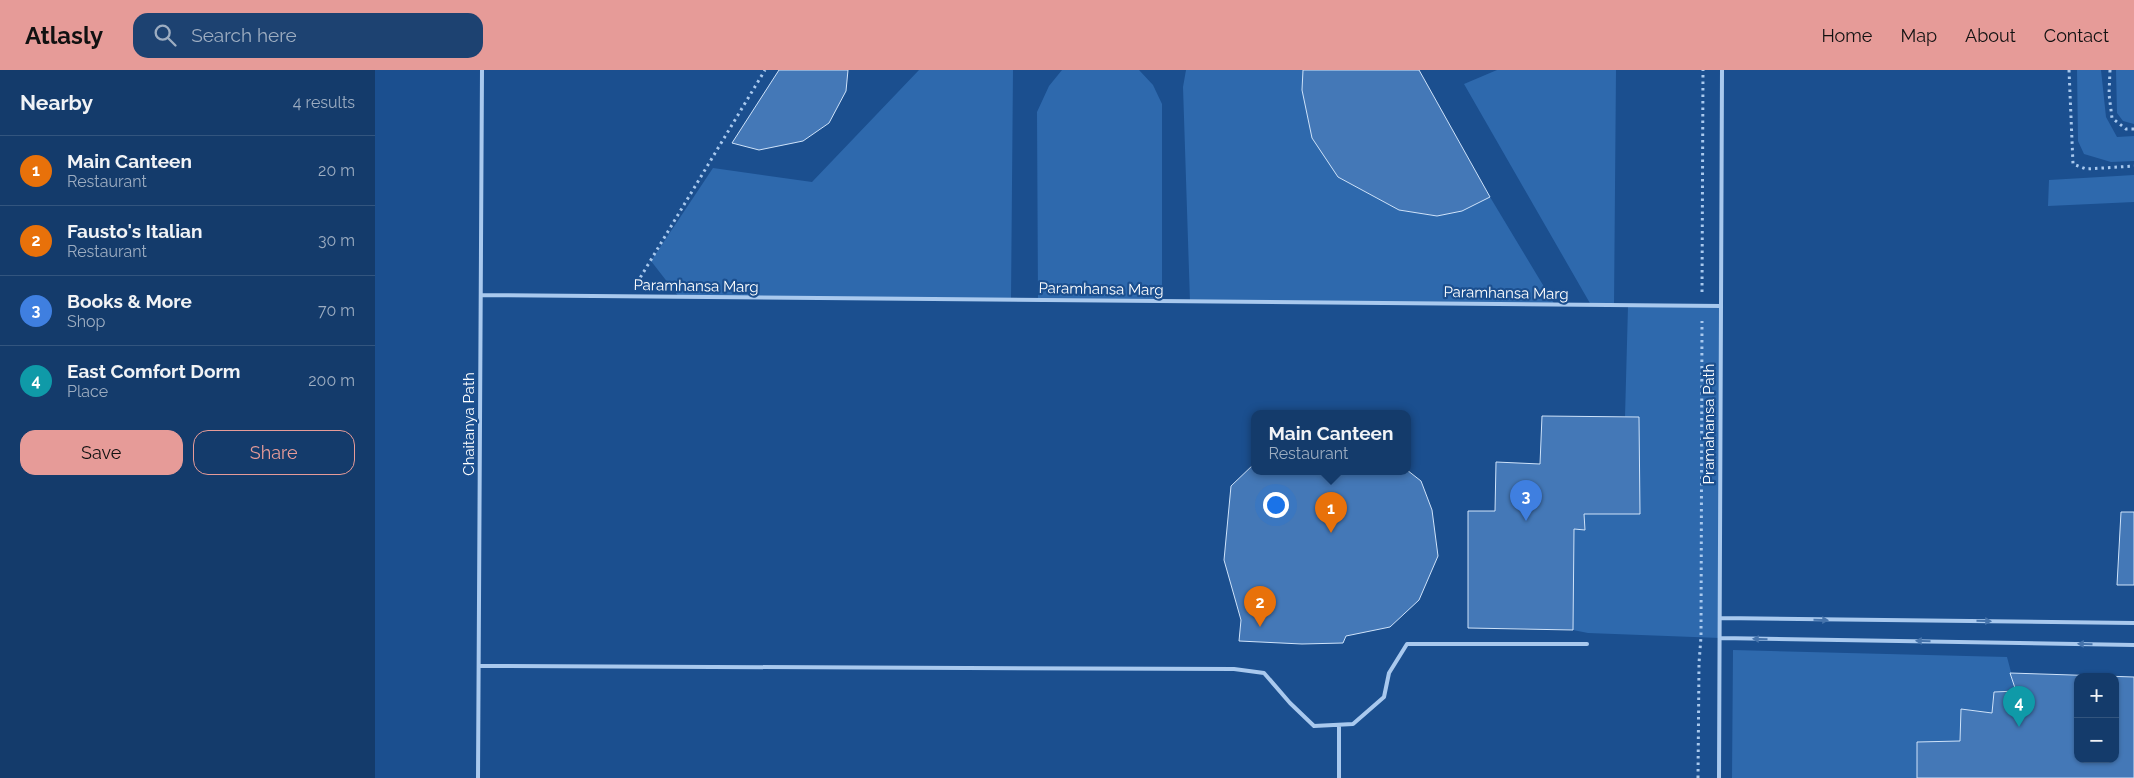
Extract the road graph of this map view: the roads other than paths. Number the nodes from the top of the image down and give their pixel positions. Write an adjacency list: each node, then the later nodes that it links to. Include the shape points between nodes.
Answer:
1 (482, 70): 3 (lane, Chaitanya Path)
2 (1722, 70): 4 (lane, Pramahansa Path)
3 (481, 294): 4 (lane, Paramhansa Marg); 10 (lane, Chaitanya Path)
4 (1721, 306): 5 (lane, Pramahansa Path)
5 (1720, 618): 6 (lane, one-way to 6); 7 (lane, Pramahansa Path)
6 (2134, 623)
7 (1720, 638): 9 (lane, one-way to 7); 14 (lane, Pramahansa Path)
8 (1587, 644): 11 (lane, via 1407,644 1389,673 1384,697 1353,724)
9 (2134, 644)
10 (479, 666): 11 (lane, via 1234,669 1264,673 1314,726); 12 (lane, Chaitanya Path)
11 (1339, 725): 13 (lane)
12 (478, 778)
13 (1339, 778)
14 (1719, 778)

